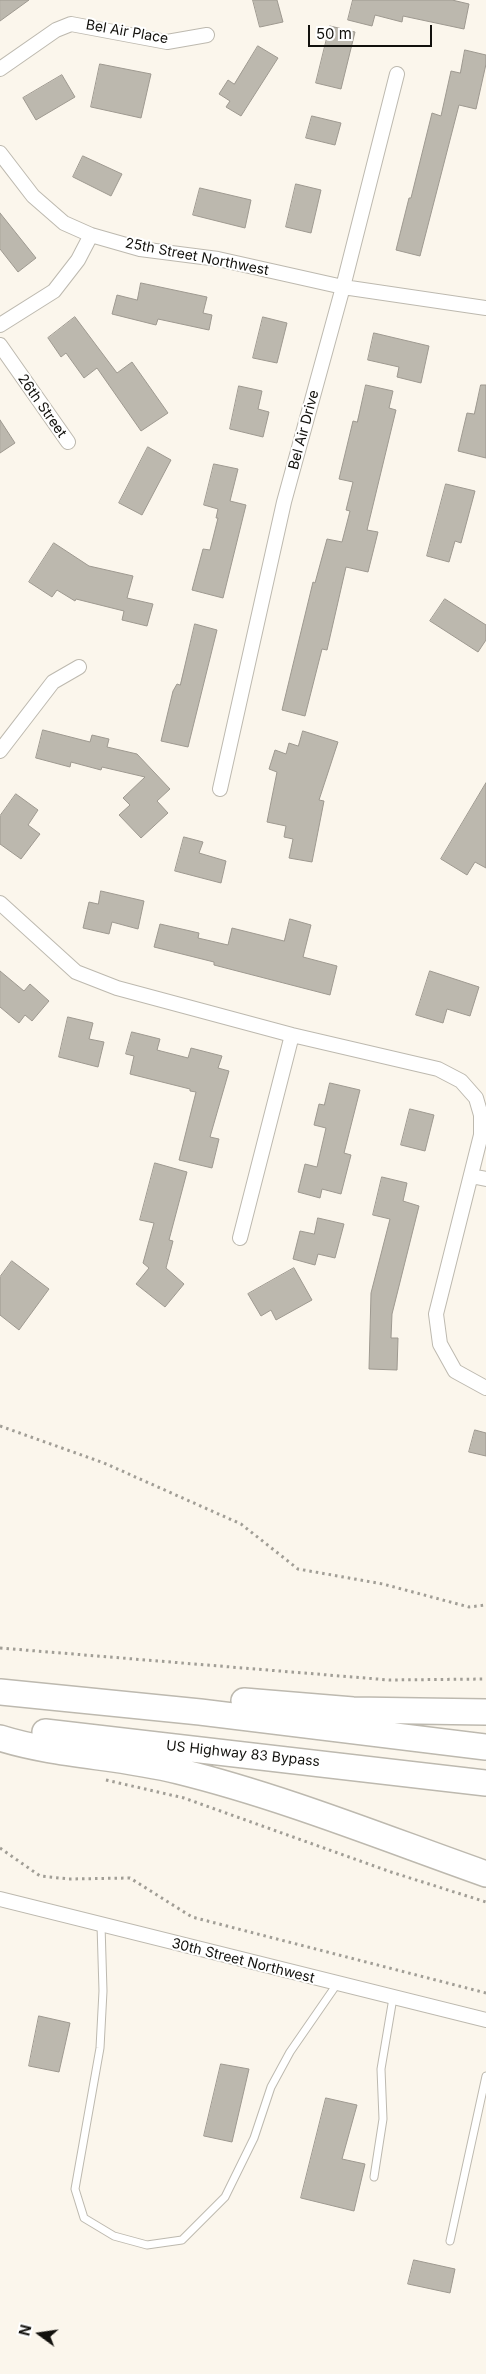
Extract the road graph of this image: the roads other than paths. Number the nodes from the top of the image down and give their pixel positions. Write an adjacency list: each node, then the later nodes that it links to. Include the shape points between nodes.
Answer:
1 (207, 35): 2 (street, Bel Air Place, via 167,42 71,24 56,30)
2 (0, 69)
3 (397, 74): 6 (street, Bel Air Drive)
4 (0, 153): 5 (street, 25th Street Northwest, via 33,196 64,223)
5 (91, 235): 6 (street, 25th Street Northwest, via 140,249 218,259); 8 (street, via 78,260 54,291)
6 (343, 288): 7 (street, 25th Street Northwest); 13 (street, Bel Air Drive, via 284,502)
7 (486, 308)
8 (0, 325)
9 (0, 345): 10 (street, 26th Street)
10 (68, 442)
11 (80, 667): 12 (street, via 53,682)
12 (0, 751)
13 (220, 789)
14 (0, 903): 15 (street, via 76,972 117,988)
15 (292, 1035): 16 (street, via 438,1069 461,1081 476,1098 481,1115 481,1135); 18 (street)
16 (471, 1176): 17 (street); 19 (street, via 436,1314 440,1344 455,1371)
17 (486, 1179)
18 (240, 1238)
19 (486, 1388)
20 (8, 1693): 21 (highway, via 93,1690 353,1710); 24 (highway, via 210,1713)
21 (486, 1712)
22 (0, 1727): 25 (highway, US Highway 83 Bypass)
23 (0, 1738): 26 (highway, via 148,1764 220,1782)
24 (486, 1747)
25 (486, 1783)
26 (486, 1874)
27 (0, 1899): 28 (street, 30th Street Northwest)
28 (101, 1925): 29 (street, 30th Street Northwest); 29 (lane, via 103,1991 100,2048 75,2189 84,2218 114,2236 147,2245 182,2240 225,2197 254,2138 271,2086 290,2052)
29 (337, 1984): 30 (street, 30th Street Northwest)
30 (393, 1998): 31 (street, 30th Street Northwest); 33 (lane, via 381,2069 383,2119)
31 (486, 2020)
32 (486, 2076): 34 (lane)
33 (374, 2177)
34 (450, 2241)

